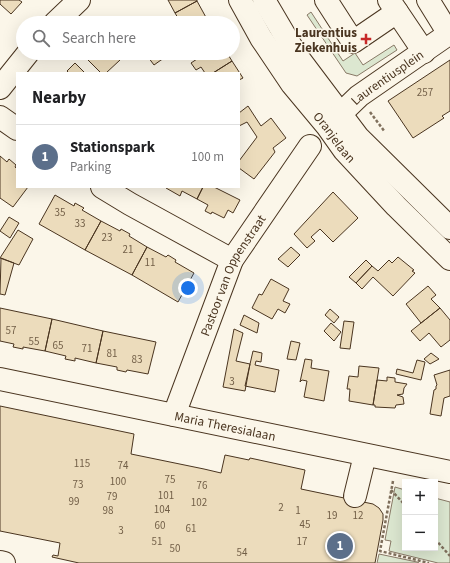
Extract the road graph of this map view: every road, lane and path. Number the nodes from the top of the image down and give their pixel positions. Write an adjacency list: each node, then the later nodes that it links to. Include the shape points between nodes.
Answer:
1 (79, 0): 7 (street)
2 (240, 0): 13 (street, Oranjelaan, via 261,38 292,84)
3 (264, 0): 13 (street, Oranjelaan)
4 (326, 0): 6 (street, via 353,42)
5 (428, 0): 8 (street)
6 (393, 6): 9 (street)
7 (62, 16)
8 (449, 34): 9 (street, Laurentiusplein)
9 (424, 52): 13 (street, Laurentiusplein, via 359,96)
10 (22, 60): 11 (street)
11 (0, 88)
12 (0, 117): 14 (street)
13 (334, 120): 17 (street, Oranjelaan, via 358,137); 18 (street, Oranjelaan, via 358,166)
14 (16, 128)
15 (310, 146): 19 (street, Pastoor van Oppenstraat)
16 (104, 188): 19 (street)
17 (450, 228)
18 (450, 259)
19 (232, 260): 21 (street, Pastoor van Oppenstraat)
20 (0, 379): 21 (street, Maria Theresialaan)
21 (174, 415): 22 (street, Maria Theresialaan)
22 (365, 455): 23 (street, Maria Theresialaan); 26 (street)
23 (396, 462): 24 (street, Maria Theresialaan); 25 (path)
24 (450, 472)
25 (391, 490): 27 (path); 32 (path, via 380,551)
26 (355, 496)
27 (402, 502)
28 (438, 542): 29 (path)
29 (450, 556)
30 (0, 562): 31 (street)
31 (4, 563)
32 (429, 563)

